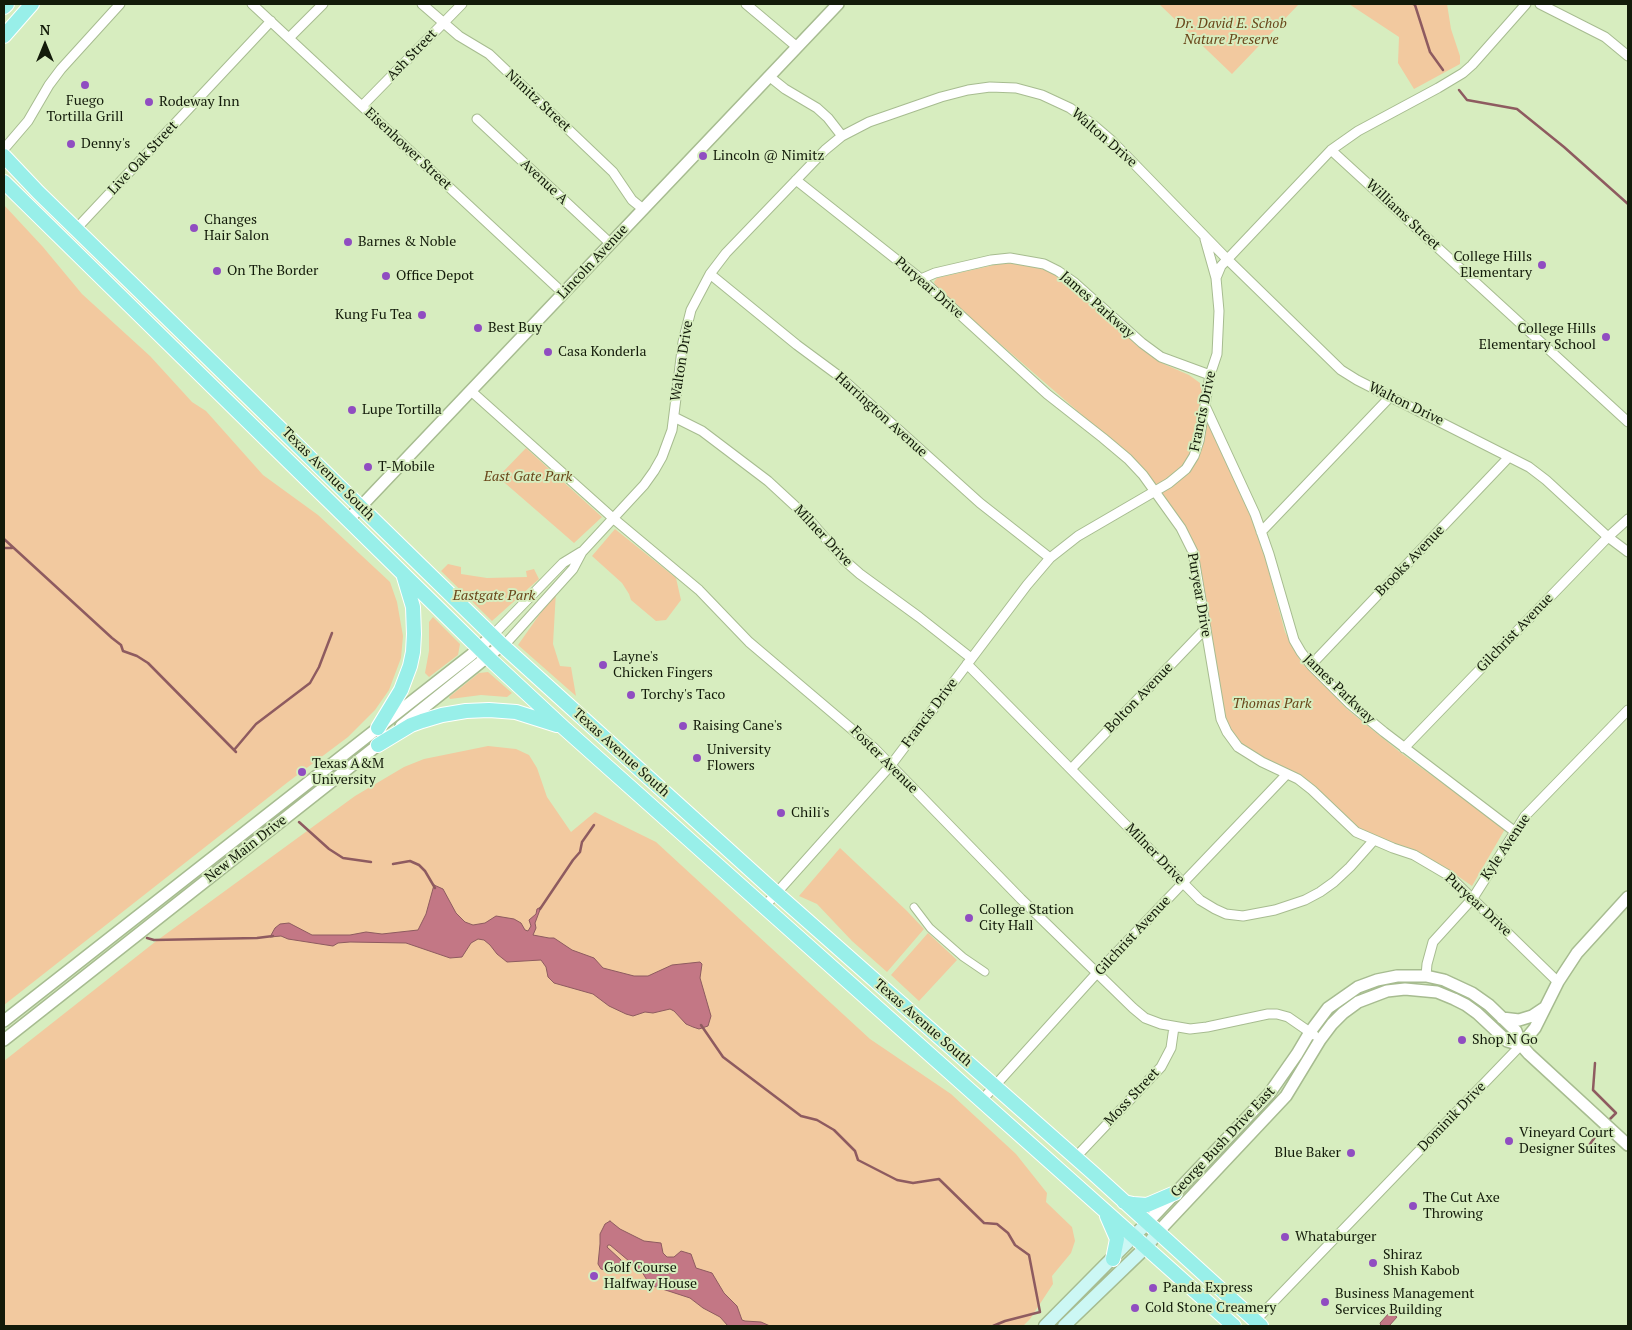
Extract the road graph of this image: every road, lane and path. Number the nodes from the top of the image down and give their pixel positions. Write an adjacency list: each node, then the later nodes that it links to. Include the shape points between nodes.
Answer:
1 (7, 4): 12 (main road)
2 (32, 4): 15 (main road)
3 (120, 4): 23 (street, via 61,69 28,121)
4 (252, 4): 13 (street, Eisenhower Street)
5 (323, 4): 16 (street)
6 (422, 4): 14 (street, Nimitz Street)
7 (462, 4): 14 (street, Ash Street)
8 (746, 4): 17 (street)
9 (838, 4): 17 (street, Lincoln Avenue)
10 (1526, 4): 24 (street, via 1463,72 1358,131)
11 (1540, 4): 18 (street, via 1605,37)
12 (4, 7)
13 (271, 21): 16 (street, Eisenhower Street); 29 (street, Live Oak Street)
14 (444, 23): 20 (street, Ash Street); 28 (street, Nimitz Street, via 458,36 489,54 613,172 632,200)
15 (4, 36)
16 (289, 38): 20 (street, Eisenhower Street)
17 (797, 47): 19 (street, Lincoln Avenue)
18 (1628, 56)
19 (770, 77): 22 (street, via 817,108); 28 (street, Lincoln Avenue)
20 (362, 106): 36 (street, Eisenhower Street)
21 (477, 119): 31 (street, Avenue A)
22 (842, 136): 26 (street, Walton Drive); 30 (street, Walton Drive, via 869,122 968,90 990,87 1026,90 1057,101 1091,123)
23 (4, 149)
24 (1332, 150): 32 (street); 44 (street, Williams Street)
25 (4, 156): 29 (main road, Texas Avenue South)
26 (796, 180): 33 (street, Walton Drive); 35 (street, Puryear Drive)
27 (4, 182): 38 (main road, Texas Avenue South)
28 (643, 209): 31 (street, Lincoln Avenue)
29 (76, 229): 37 (main road, Texas Avenue South)
30 (1204, 236): 32 (street, Walton Drive); 34 (street, Francis Drive)
31 (612, 244): 36 (street, Lincoln Avenue)
32 (1227, 259): 34 (street); 41 (street, Walton Drive, via 1341,370)
33 (710, 274): 43 (street, Walton Drive, via 686,325); 55 (street, Harrington Avenue, via 797,346 839,376 980,503)
34 (1216, 278): 39 (street, Francis Drive, via 1218,345)
35 (921, 279): 39 (street, James Parkway, via 990,260 1010,258 1044,264 1075,283 1142,344 1161,357); 46 (street, Puryear Drive, via 1047,394 1128,459)
36 (564, 294): 40 (street, Lincoln Avenue)
37 (208, 356): 38 (main road); 47 (main road, Texas Avenue South)
38 (195, 370): 50 (main road, Texas Avenue South)
39 (1210, 376): 42 (street, Francis Drive)
40 (471, 391): 47 (street, Lincoln Avenue); 48 (street, Foster Avenue)
41 (1390, 396): 45 (street, Walton Drive); 51 (street)
42 (1205, 407): 46 (street, Francis Drive, via 1199,441 1190,463 1182,473); 51 (street, James Parkway)
43 (674, 417): 48 (street, Walton Drive, via 668,442 654,471); 60 (street, Milner Drive, via 702,431 768,481 807,517 844,560 919,617)
44 (1628, 422)
45 (1509, 457): 52 (street, Walton Drive, via 1546,480); 61 (street, Brooks Avenue)
46 (1155, 492): 55 (street, Francis Drive, via 1078,536); 57 (street, Puryear Drive, via 1193,552)
47 (361, 507): 50 (street, Lincoln Avenue); 58 (main road, Texas Avenue South)
48 (614, 519): 53 (street, Walton Drive); 67 (street, Foster Avenue, via 698,590 749,642)
49 (1628, 519): 52 (street, Gilchrist Avenue)
50 (348, 520): 56 (main road, Texas Avenue South)
51 (1261, 532): 61 (street, James Parkway, via 1294,640)
52 (1608, 537): 54 (street, Walton Drive); 66 (street, Gilchrist Avenue)
53 (582, 552): 58 (street, Walton Drive, via 563,563); 58 (street, Walton Drive, via 573,569 508,641)
54 (1628, 552)
55 (1050, 558): 60 (street, Francis Drive)
56 (403, 574): 59 (main road, Texas Avenue South); 63 (main road, via 413,607 413,652 401,690)
57 (1206, 628): 68 (street, Bolton Avenue); 69 (street, Puryear Drive, via 1216,696 1226,732 1238,746)
58 (497, 640): 59 (street); 70 (main road, Texas Avenue South)
59 (483, 652): 63 (street, New Main Drive); 64 (main road, Texas Avenue South); 65 (street, New Main Drive)
60 (969, 661): 67 (street, Francis Drive); 68 (street, Milner Drive)
61 (1311, 665): 66 (street, James Parkway, via 1350,704)
62 (1628, 710): 72 (street, Kyle Avenue, via 1524,816)
63 (378, 728): 74 (street, New Main Drive)
64 (564, 728): 65 (main road, via 516,712 466,711 422,721); 71 (main road, Texas Avenue South)
65 (378, 745): 75 (street, New Main Drive)
66 (1404, 748): 72 (street, James Parkway)
67 (891, 765): 77 (street, Francis Drive); 84 (street, Foster Avenue)
68 (1072, 768): 76 (street, Milner Drive)
69 (1286, 775): 73 (street, Puryear Drive, via 1298,779 1312,790 1356,832); 76 (street, Gilchrist Avenue)
70 (658, 786): 71 (main road); 77 (main road, Texas Avenue South)
71 (644, 799): 80 (main road, Texas Avenue South)
72 (1514, 831): 79 (street, Kyle Avenue)
73 (1374, 840): 76 (street, Milner Drive, via 1350,867 1320,892 1305,900 1255,915 1226,914 1215,909 1200,900); 79 (street, Puryear Drive, via 1434,866)
74 (214, 856): 75 (street); 82 (street, New Main Drive)
75 (224, 867): 86 (street, New Main Drive)
76 (1183, 882): 84 (street, Gilchrist Avenue)
77 (776, 894): 80 (street, Francis Drive); 96 (main road, Texas Avenue South)
78 (1628, 897): 87 (street, Dominik Drive, via 1577,953)
79 (1473, 898): 85 (street, Kyle Avenue, via 1433,942); 87 (street, Puryear Drive)
80 (764, 907): 97 (main road, Texas Avenue South)
81 (914, 907): 83 (street, via 930,928)
82 (68, 970): 86 (street); 90 (street, New Main Drive)
83 (985, 972)
84 (1096, 974): 91 (street, Foster Avenue, via 1145,1018); 96 (street, Gilchrist Avenue)
85 (1426, 976): 89 (street, George Bush Drive East, via 1457,984 1472,992); 92 (street, George Bush Drive East, via 1397,976 1358,987 1328,1008)
86 (78, 982): 93 (street, New Main Drive)
87 (1558, 982): 88 (street, Dominik Drive)
88 (1545, 1007): 89 (street, via 1519,1020); 95 (street, Dominik Drive)
89 (1502, 1018): 95 (street, George Bush Drive East, via 1516,1031)
90 (4, 1021)
91 (1174, 1028): 92 (street, Foster Avenue, via 1207,1027 1268,1014 1288,1017); 99 (street, Moss Street, via 1172,1048 1161,1067)
92 (1310, 1032): 94 (street, Foster Avenue); 100 (street, George Bush Drive East, via 1269,1094)
93 (4, 1040)
94 (1320, 1040): 95 (street, George Bush Drive East, via 1343,1013 1358,1002 1387,991 1412,989 1437,992 1454,999 1476,1013 1507,1041); 103 (street, George Bush Drive East, via 1286,1096)
95 (1521, 1045): 98 (street, George Bush Drive East); 107 (street, Dominik Drive)
96 (994, 1087): 97 (street, Gilchrist Avenue); 99 (main road, Texas Avenue South)
97 (982, 1100): 102 (main road, Texas Avenue South)
98 (1628, 1145)
99 (1075, 1158): 101 (main road, Texas Avenue South)
100 (1175, 1193): 101 (main road, via 1147,1205); 103 (street, George Bush Drive East)
101 (1124, 1202): 103 (main road, Texas Avenue South)
102 (1103, 1209): 104 (main road, Texas Avenue South); 106 (main road, via 1117,1239)
103 (1152, 1228): 104 (main road, George Bush Drive East); 105 (main road, George Bush Drive East); 107 (main road, Texas Avenue South)
104 (1135, 1237): 105 (main road, Texas Avenue South); 106 (main road, George Bush Drive East)
105 (1146, 1246): 109 (main road, George Bush Drive East); 110 (main road, Texas Avenue South)
106 (1113, 1259): 108 (main road, George Bush Drive East)
107 (1258, 1323)
108 (1046, 1326)
109 (1064, 1326)
110 (1234, 1326)

